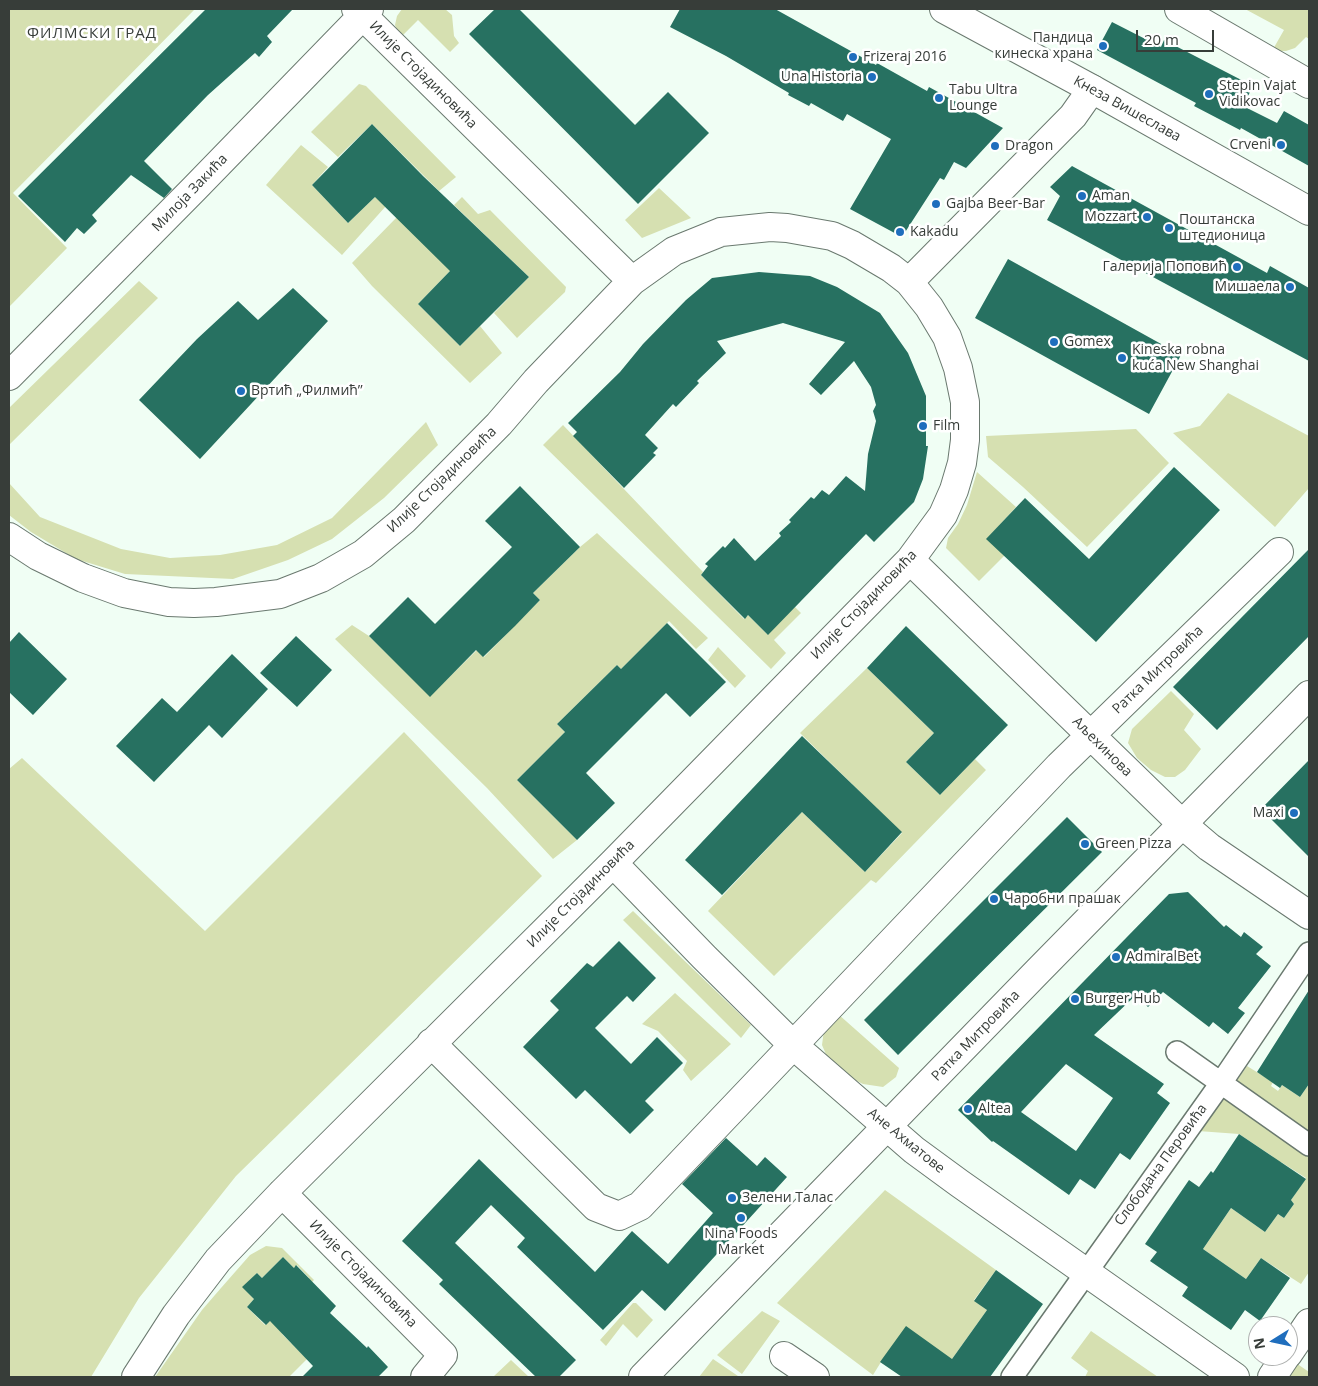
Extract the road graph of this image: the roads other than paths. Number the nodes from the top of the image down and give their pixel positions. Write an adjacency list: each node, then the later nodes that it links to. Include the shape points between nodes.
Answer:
1 (944, 9): 5 (street, Кнеза Вишеслава)
2 (1178, 9): 4 (street)
3 (363, 11): 7 (street, Илије Стојадиновића); 9 (street, Милоја Закића)
4 (1309, 84)
5 (1092, 89): 6 (street, Кнеза Вишеслава); 8 (street, via 1073,116)
6 (1309, 211)
7 (632, 281): 8 (street, Илије Стојадиновића, via 674,251 721,232 770,227 832,236 871,254); 10 (street, Илије Стојадиновића, via 404,520 363,554 321,578 280,594 216,602 169,602 124,593 83,578 38,556)
8 (909, 282): 12 (street, Илије Стојадиновића, via 947,336 958,368 966,420 962,463 954,490 943,515)
9 (9, 376)
10 (9, 537)
11 (1279, 552): 14 (street, Ратка Митровића)
12 (910, 560): 14 (street, Аљехинова); 16 (street, Илије Стојадиновића)
13 (1309, 695): 15 (street, Ратка Митровића)
14 (1091, 736): 15 (street, Аљехинова); 20 (street, Ратка Митровића)
15 (1182, 824): 17 (street, Аљехинова, via 1209,847); 23 (street, Ратка Митровића)
16 (613, 862): 19 (street, Илије Стојадиновића); 20 (street, Ане Ахматове)
17 (1309, 915)
18 (1309, 953): 22 (street, Слободана Перовића)
19 (431, 1043): 20 (street, Ратка Митровића, via 596,1207 619,1216 640,1206); 25 (street, Илије Стојадиновића)
20 (793, 1046): 23 (street, Ане Ахматове)
21 (1177, 1052): 22 (street)
22 (1221, 1083): 24 (street); 26 (street, Слободана Перовића)
23 (887, 1127): 26 (street, Ане Ахматове, via 958,1183); 33 (street, Ратка Митровића)
24 (1309, 1145)
25 (282, 1193): 31 (street, Илије Стојадиновића, via 218,1260 176,1315); 32 (street, Илије Стојадиновића, via 443,1355)
26 (1085, 1273): 35 (street, Слободана Перовића); 36 (street, Ане Ахматове)
27 (1309, 1323): 28 (street)
28 (1298, 1339)
29 (784, 1356): 34 (street)
30 (1280, 1366): 37 (street)
31 (136, 1377)
32 (425, 1377)
33 (643, 1377)
34 (815, 1377)
35 (1012, 1377)
36 (1234, 1377)
37 (1272, 1377)

